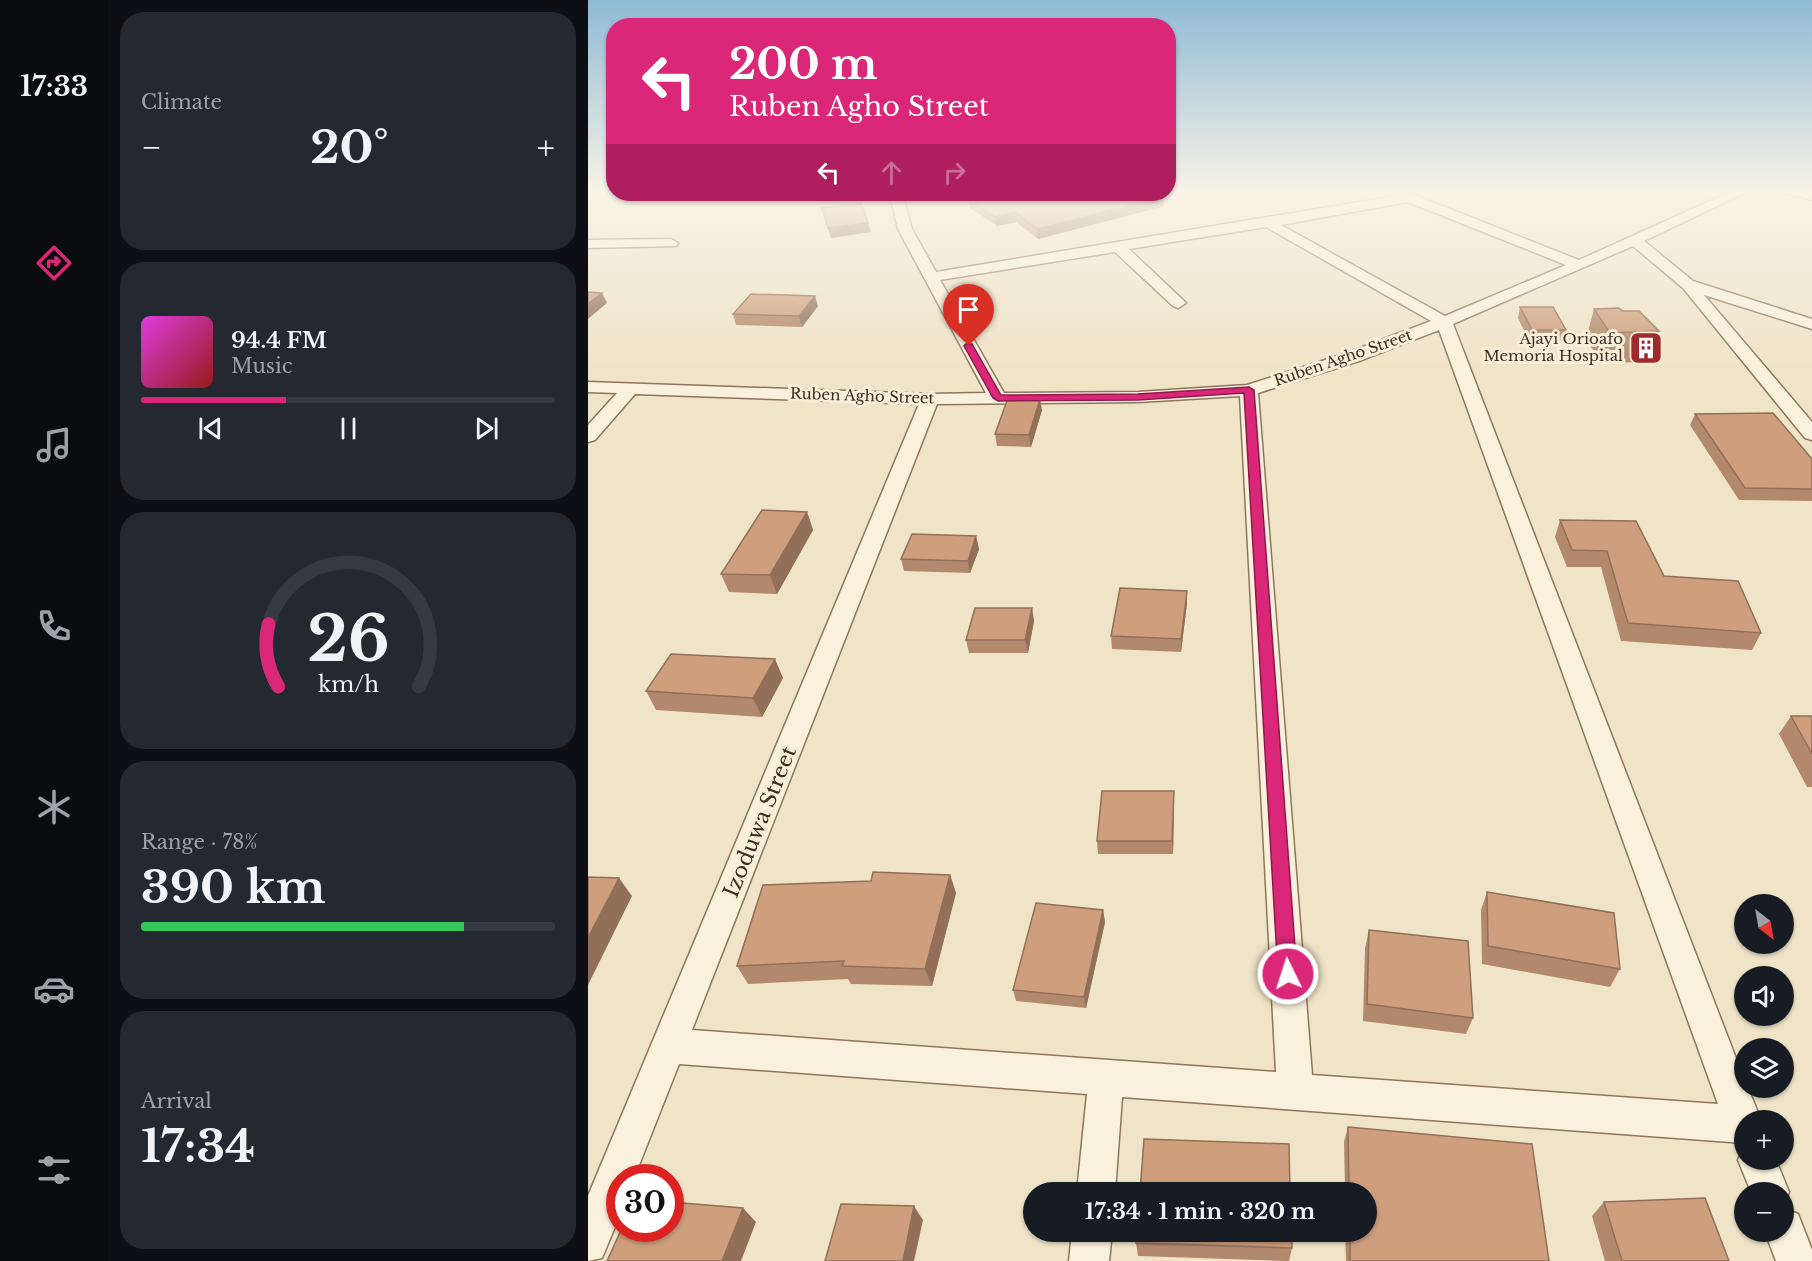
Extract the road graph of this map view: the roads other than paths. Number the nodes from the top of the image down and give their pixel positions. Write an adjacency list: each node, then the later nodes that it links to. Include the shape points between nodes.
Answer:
1 (916, 249): 9 (street)
2 (1106, 249): 9 (street)
3 (1120, 249): 11 (street)
4 (1314, 249): 12 (street)
5 (1538, 249): 8 (street)
6 (1613, 249): 8 (street, Ruben Agho Street)
7 (1645, 249): 10 (street)
8 (1580, 265): 12 (street, Ruben Agho Street)
9 (931, 277): 17 (street)
10 (1688, 285): 13 (street); 19 (street)
11 (1178, 303)
12 (1444, 322): 16 (street, Ruben Agho Street, via 1353,357); 24 (street)
13 (1812, 324)
14 (588, 387): 15 (street, Ruben Agho Street)
15 (631, 388): 18 (street, Ruben Agho Street); 20 (street)
16 (1249, 390): 17 (street, Ruben Agho Street, via 1138,397); 23 (street)
17 (998, 398): 18 (street, Ruben Agho Street)
18 (930, 399): 21 (street, Izoduwa Street)
19 (1812, 434)
20 (588, 436)
21 (669, 1046): 22 (street); 29 (street, Izoduwa Street)
22 (1106, 1078): 23 (street); 26 (street)
23 (1296, 1091): 25 (street)
24 (1739, 1110)
25 (1734, 1123)
26 (1096, 1182)
27 (1091, 1242): 30 (street)
28 (1789, 1242): 31 (street)
29 (588, 1244)
30 (1089, 1261)
31 (1796, 1261)

